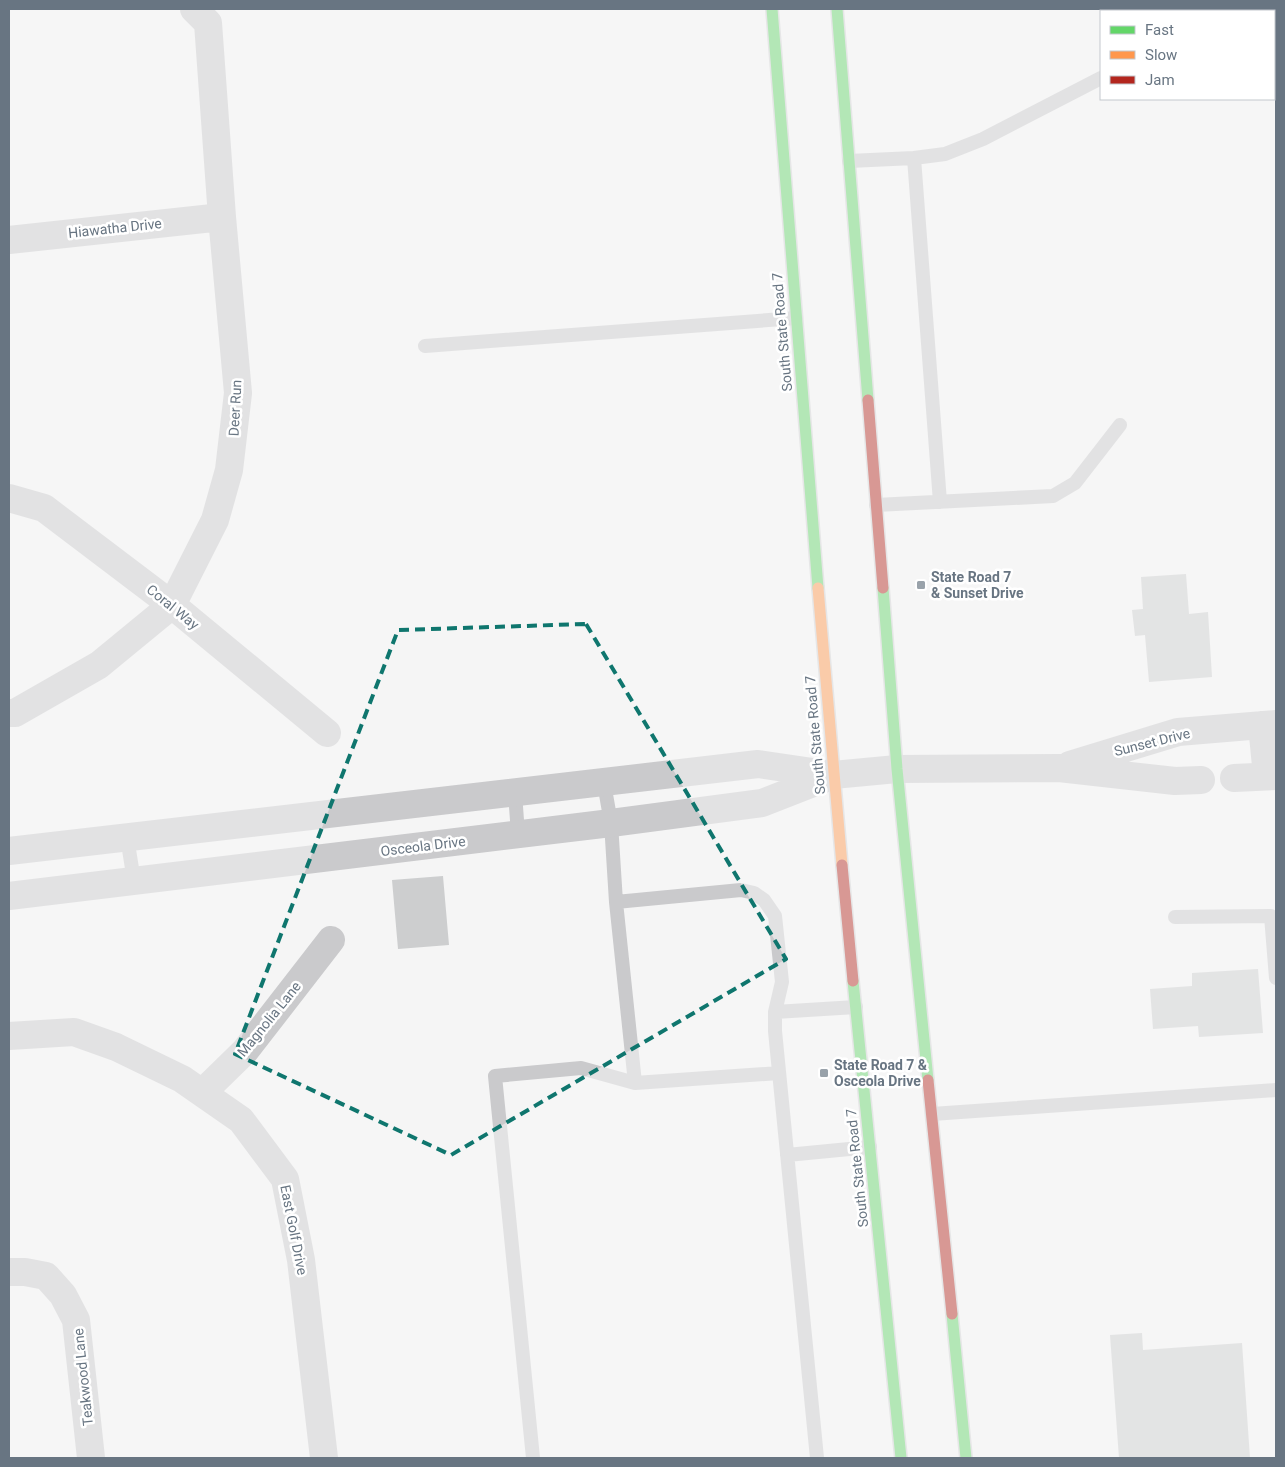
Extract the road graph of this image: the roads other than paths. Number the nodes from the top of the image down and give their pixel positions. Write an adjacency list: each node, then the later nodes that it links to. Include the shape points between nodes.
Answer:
1 (194, 9): 7 (street, Deer Run, via 208,23)
2 (772, 9): 9 (main road, South State Road 7)
3 (837, 9): 6 (main road)
4 (1100, 79): 5 (lane, via 983,139 945,154)
5 (914, 158): 6 (lane); 13 (lane)
6 (849, 161): 14 (main road)
7 (222, 217): 8 (street, Hiawatha Drive); 15 (street, Deer Run, via 238,393 229,470 215,520)
8 (9, 240)
9 (796, 318): 10 (lane); 21 (main road, South State Road 7)
10 (425, 346)
11 (1120, 425): 13 (lane, via 1075,483 1054,496)
12 (9, 498): 15 (street, Coral Way, via 44,508)
13 (940, 502): 14 (lane)
14 (876, 505): 20 (main road)
15 (172, 605): 16 (street, Deer Run, via 99,665); 18 (street, Coral Way)
16 (9, 713)
17 (1269, 725): 19 (street, Sunset Drive, via 1178,732); 22 (street)
18 (327, 733)
19 (1059, 768): 20 (street, Sunset Drive); 24 (street, Sunset Drive, via 1175,781)
20 (897, 769): 21 (street, Osceola Drive); 44 (main road)
21 (833, 775): 25 (street, Osceola Drive, via 758,764); 27 (street, Osceola Drive, via 762,803); 37 (main road, South State Road 7)
22 (1271, 776): 23 (street)
23 (1234, 778)
24 (1202, 780)
25 (604, 783): 26 (street, Osceola Drive); 27 (lane)
26 (514, 793): 28 (lane); 29 (street, Osceola Drive)
27 (611, 823): 28 (street, Osceola Drive); 33 (lane)
28 (518, 834): 31 (street, Osceola Drive)
29 (127, 837): 30 (street, Osceola Drive); 31 (lane)
30 (9, 851)
31 (134, 881): 32 (street, Osceola Drive)
32 (9, 896)
33 (616, 902): 38 (lane, via 741,890 754,893 764,900 775,916 782,982); 41 (lane)
34 (1175, 917): 36 (lane, via 1271,916)
35 (331, 940): 43 (street, Magnolia Lane, via 245,1051)
36 (1276, 978)
37 (856, 1007): 38 (lane); 45 (main road, South State Road 7)
38 (775, 1012): 40 (lane)
39 (9, 1036): 43 (street, East Golf Drive, via 74,1032 116,1047 182,1079)
40 (779, 1073): 41 (lane); 46 (lane)
41 (635, 1083): 50 (lane, via 581,1068 495,1076)
42 (1276, 1090): 44 (lane)
43 (202, 1093): 49 (street, East Golf Drive, via 241,1120 285,1180 301,1260)
44 (932, 1114): 53 (main road)
45 (870, 1147): 46 (lane); 52 (main road, South State Road 7)
46 (787, 1155): 51 (lane)
47 (9, 1272): 48 (street, Teakwood Lane, via 46,1276 63,1295 76,1320)
48 (91, 1458)
49 (324, 1458)
50 (533, 1458)
51 (817, 1458)
52 (901, 1458)
53 (966, 1458)

